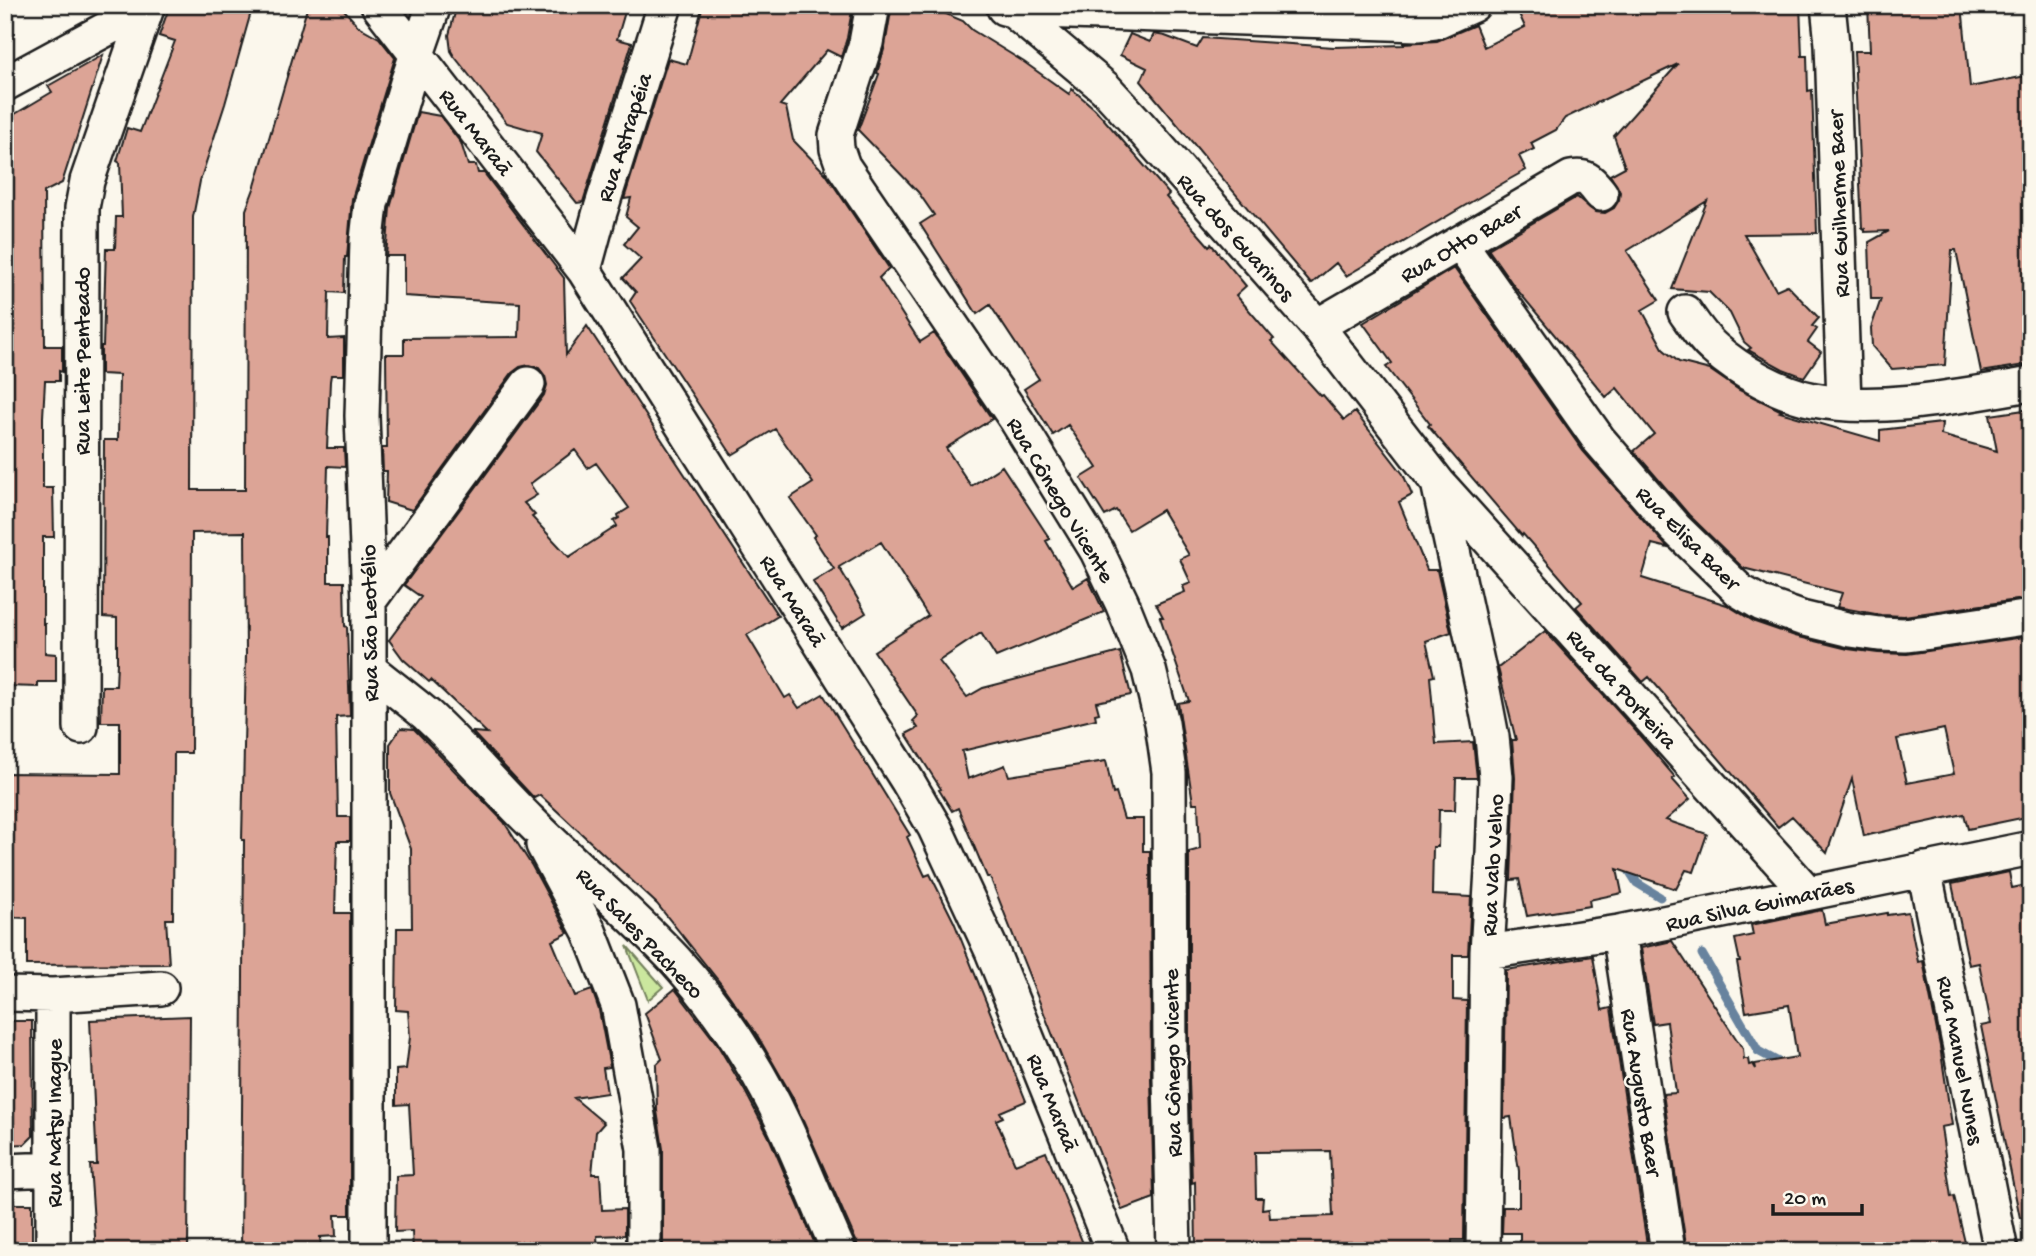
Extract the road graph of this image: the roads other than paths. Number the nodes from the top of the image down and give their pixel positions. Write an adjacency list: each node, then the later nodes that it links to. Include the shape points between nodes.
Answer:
1 (378, 5): 9 (street, Rua Maraã)
2 (434, 5): 9 (street, Rua São Leotélio)
3 (665, 5): 13 (street, Rua Astrapéia)
4 (873, 5): 40 (street, Rua Cônego Vicente, via 866,43 836,135 843,166 1017,421 1097,551 1149,670 1162,723 1169,772)
5 (1474, 5): 8 (street, via 1435,22 1418,24)
6 (1828, 5): 18 (street, Rua Guilherme Baer)
7 (147, 6): 10 (street); 23 (street, Rua Leite Penteado, via 87,181 82,208)
8 (1005, 8): 15 (street, Rua dos Guarinos, via 1105,88)
9 (417, 54): 13 (street, Rua Maraã); 20 (street, Rua São Leotélio, via 371,204 368,231 362,416)
10 (5, 84)
11 (1601, 194): 12 (street, Rua Otto Baer, via 1589,180 1571,178)
12 (1460, 243): 15 (street, Rua Otto Baer); 21 (street, Rua Elisa Baer, via 1599,440 1675,528 1740,591 1801,618 1879,634 1905,635)
13 (584, 270): 39 (street, Rua Maraã, via 935,828 992,951)
14 (1685, 313): 18 (street, via 1716,350 1763,381 1813,400)
15 (1317, 326): 19 (street, Rua dos Guarinos)
16 (528, 384): 20 (street)
17 (2031, 384): 18 (street, via 1899,403)
18 (1844, 403)
19 (1439, 484): 27 (street, Rua da Porteira); 29 (street, Rua Valo Velho, via 1492,737 1496,777)
20 (369, 601): 22 (street, Rua São Leotélio)
21 (2031, 617)
22 (369, 669): 24 (street, Rua Sales Pacheco, via 459,746); 36 (street, Rua São Leotélio)
23 (81, 727)
24 (530, 821): 37 (street, via 589,931 618,1005 644,1149); 38 (street, Rua Sales Pacheco, via 675,960 727,1025 778,1114)
25 (2031, 848): 26 (street, Rua Silva Guimarães)
26 (1924, 869): 27 (street, Rua Silva Guimarães); 43 (street, Rua Manuel Nunes)
27 (1807, 892): 28 (street, Rua Silva Guimarães)
28 (1619, 932): 29 (street, Rua Silva Guimarães); 42 (street, Rua Augusto Baer)
29 (1487, 952): 41 (street, Rua Valo Velho)
30 (161, 988): 32 (street)
31 (5, 994): 32 (street)
32 (53, 995): 33 (street, Rua Matsu Inague)
33 (53, 1169): 34 (street); 35 (street, Rua Matsu Inague)
34 (5, 1171)
35 (53, 1251)
36 (369, 1251)
37 (644, 1251)
38 (839, 1251)
39 (1114, 1251)
40 (1174, 1251)
41 (1483, 1251)
42 (1668, 1251)
43 (2001, 1251)

